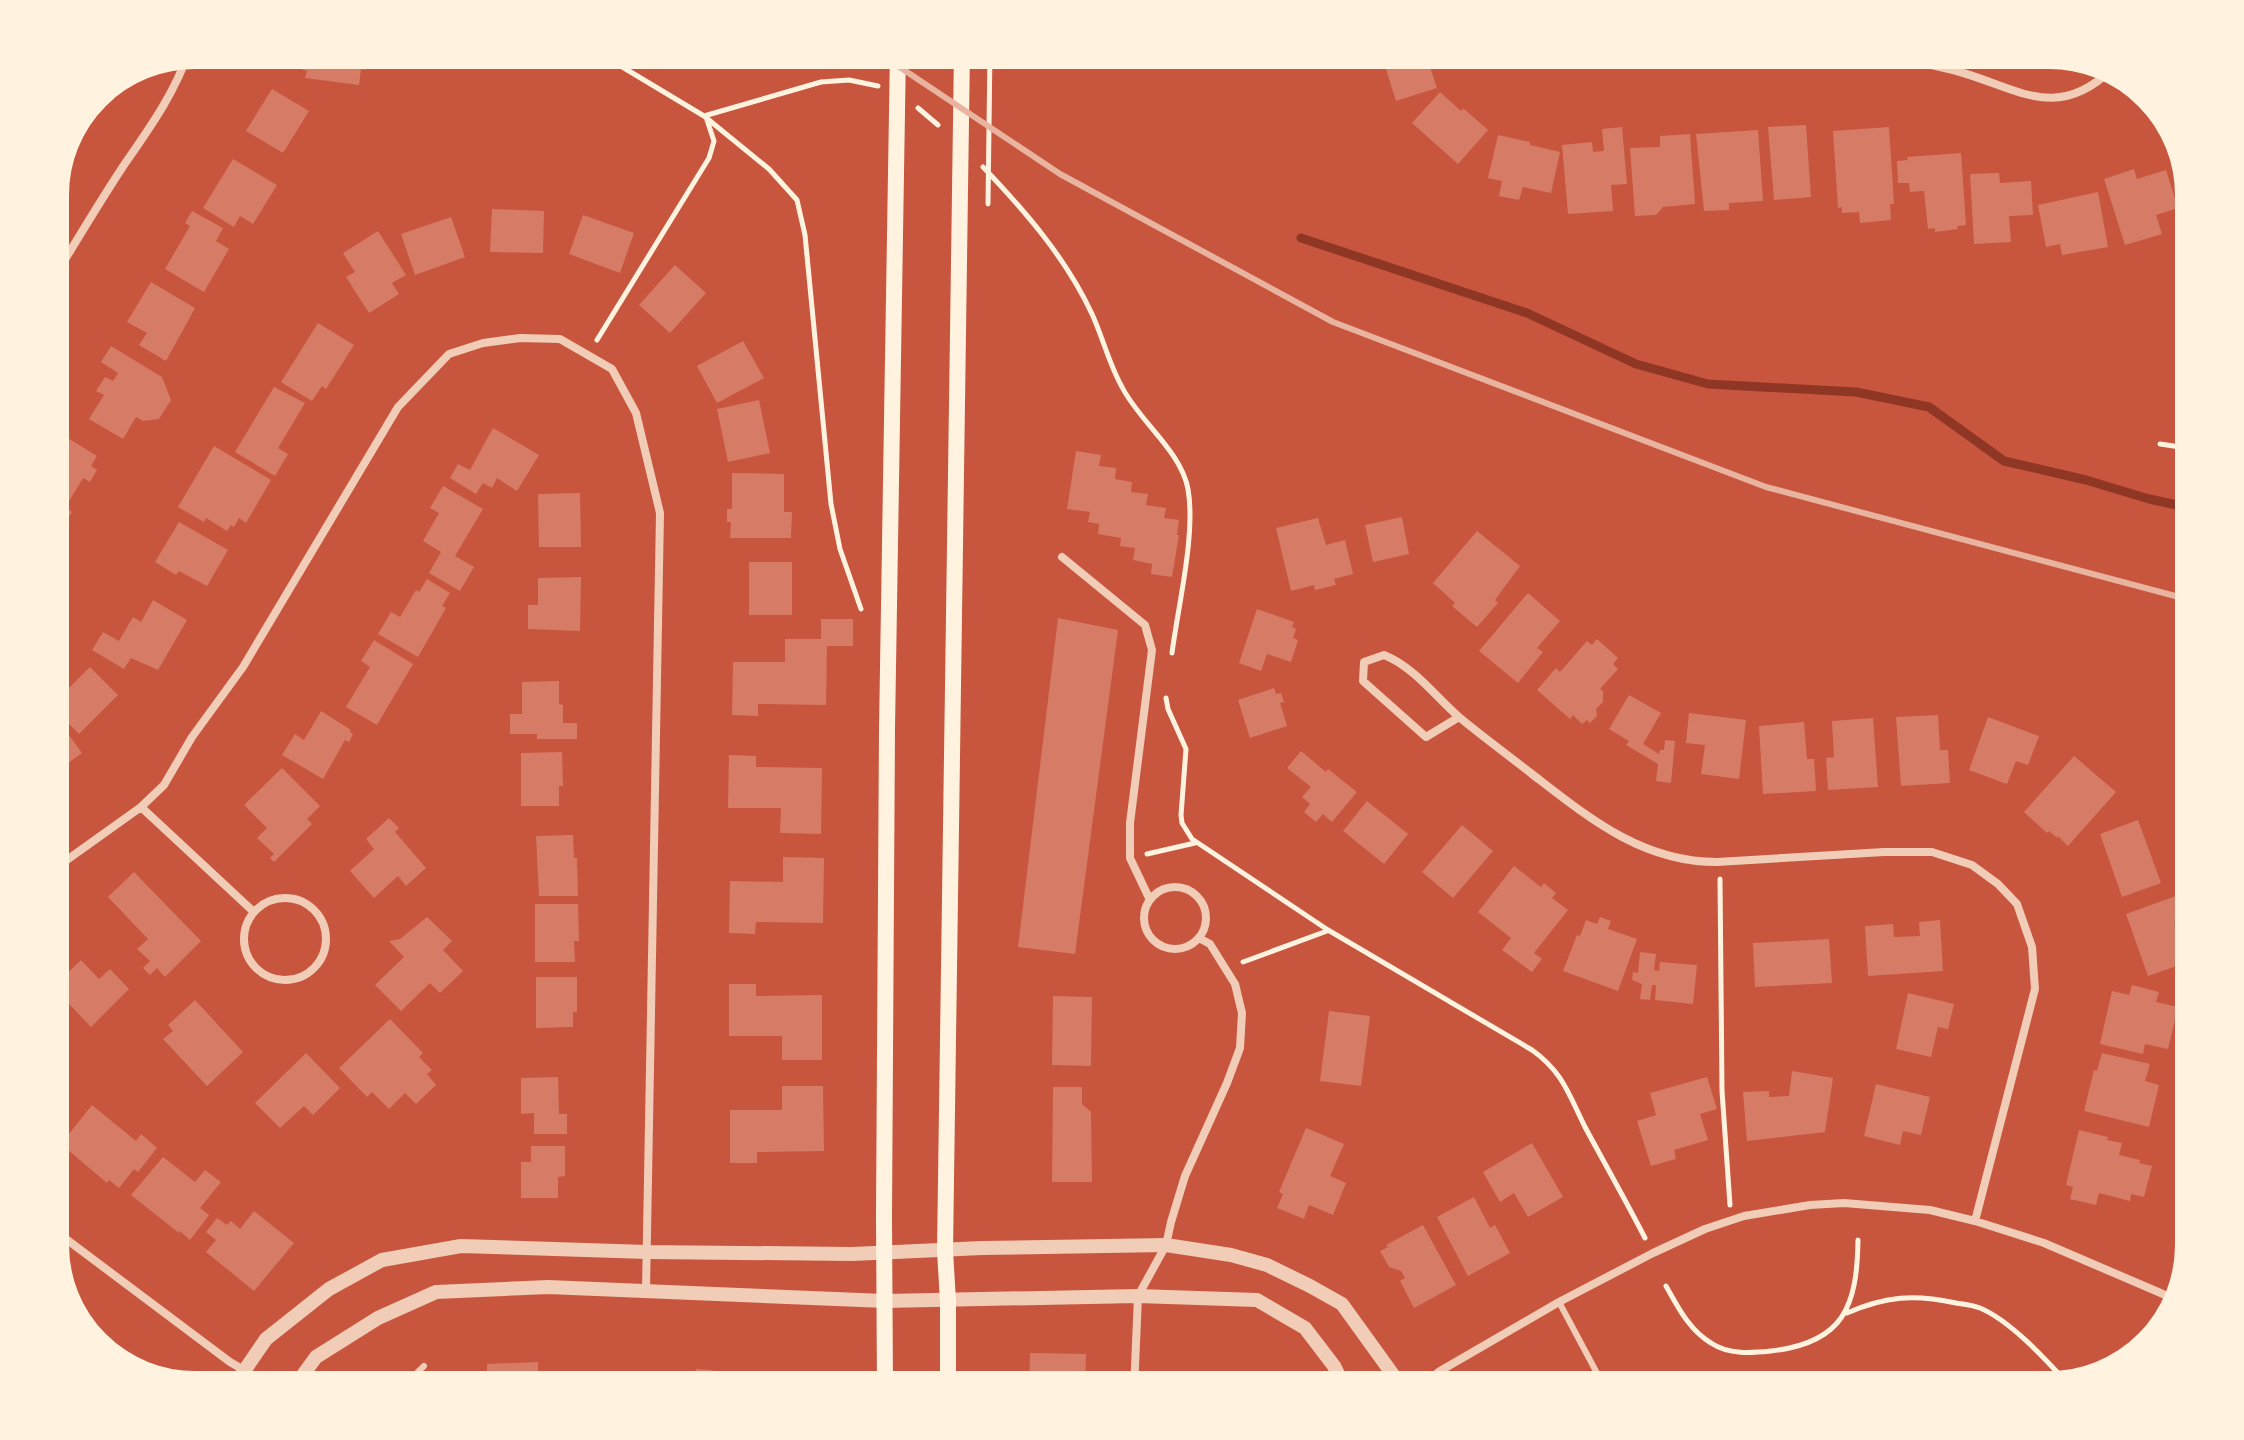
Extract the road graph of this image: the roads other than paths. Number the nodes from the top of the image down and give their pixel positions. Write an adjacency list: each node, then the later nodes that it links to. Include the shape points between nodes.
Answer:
1 (898, 64): 19 (main road)
2 (962, 64): 17 (main road)
3 (1925, 64): 5 (street, via 2039,98 2081,93)
4 (184, 65): 6 (street, via 158,116)
5 (2104, 77)
6 (64, 262)
7 (1062, 557): 11 (street, via 1145,625 1152,650 1130,823 1130,858)
8 (1459, 717): 8 (street, via 1400,661 1384,655 1364,662 1363,681 1426,737); 14 (street, via 1573,806 1616,835 1658,854 1717,862 1932,852 1972,865 1998,884 2017,904 2032,947 2035,989)
9 (141, 807): 10 (street); 12 (street); 18 (street, via 164,785 243,667 398,407 449,354 483,343 560,339 612,369 636,413 660,513)
10 (64, 862)
11 (1150, 900): 13 (street, via 1145,923 1155,942 1182,949); 13 (street, via 1175,887 1195,894 1207,918)
12 (254, 912): 12 (street, via 243,938 253,965 281,981 314,969 323,957 326,935 310,906 278,899)
13 (1199, 938): 16 (street, via 1210,944 1235,984 1242,1013 1240,1048 1185,1176)
14 (1975, 1221): 22 (street, via 2044,1243); 25 (street, via 1930,1210 1844,1203 1744,1216 1653,1253)
15 (64, 1237): 27 (street)
16 (1166, 1245): 17 (street); 21 (street); 36 (street, via 1267,1265 1342,1304)
17 (945, 1251): 19 (street); 24 (main road)
18 (647, 1252): 19 (street); 20 (street); 27 (street, via 461,1246 382,1260 329,1289 266,1339)
19 (884, 1253): 23 (main road)
20 (646, 1290): 23 (street); 30 (street, via 436,1292 378,1318 316,1357)
21 (1138, 1296): 24 (street); 34 (street); 35 (street, via 1257,1300 1305,1328)
22 (2169, 1297)
23 (885, 1301): 24 (street); 32 (main road)
24 (948, 1301): 33 (main road)
25 (1559, 1302): 37 (street); 38 (lane)
26 (424, 1366): 31 (lane)
27 (243, 1370): 28 (street); 29 (street)
28 (239, 1376)
29 (254, 1376)
30 (302, 1376)
31 (414, 1376)
32 (885, 1376)
33 (948, 1376)
34 (1135, 1376)
35 (1339, 1376)
36 (1394, 1376)
37 (1433, 1376)
38 (1599, 1376)

